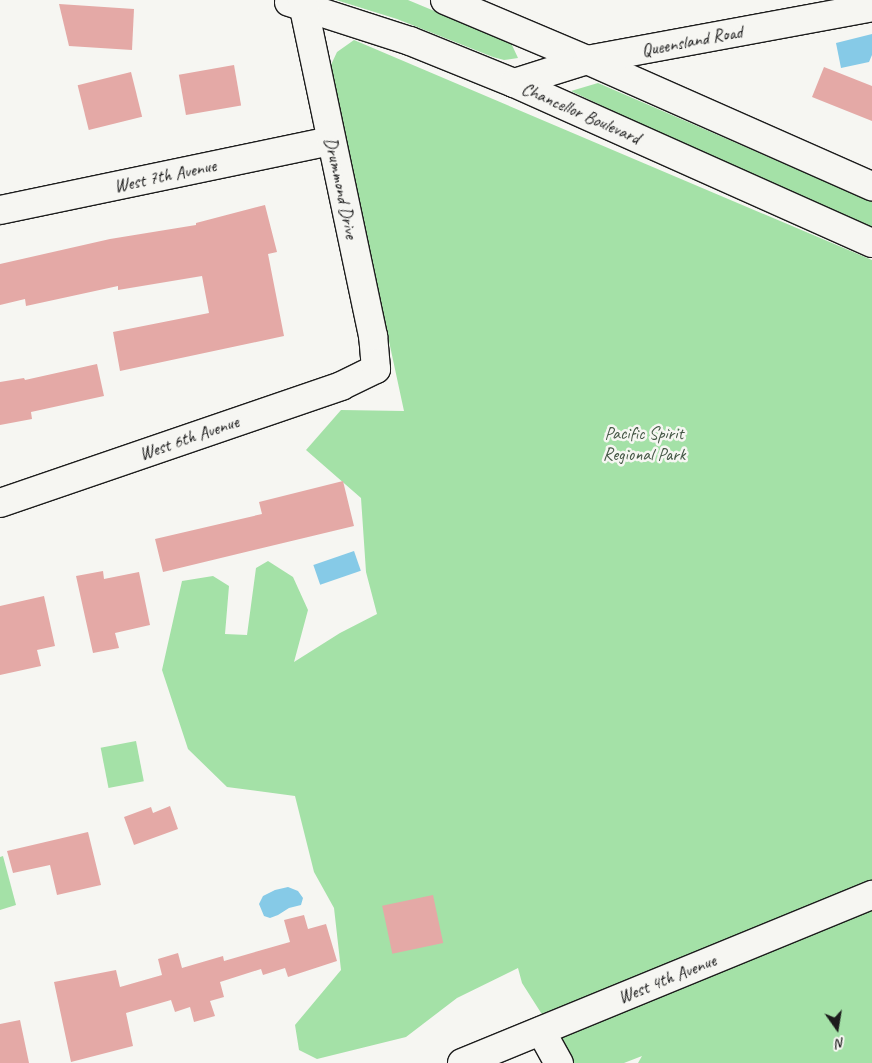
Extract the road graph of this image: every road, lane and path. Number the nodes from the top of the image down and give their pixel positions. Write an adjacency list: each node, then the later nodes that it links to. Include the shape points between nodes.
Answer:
1 (445, 0): 4 (street)
2 (296, 2): 5 (street, Chancellor Boulevard, via 410,41); 6 (street, Drummond Drive)
3 (872, 7): 4 (street, Queensland Road)
4 (587, 60): 5 (street, Queensland Road); 7 (street)
5 (514, 84): 9 (street, Chancellor Boulevard)
6 (330, 141): 8 (street, West 7th Avenue); 10 (street, Drummond Drive, via 373,336)
7 (872, 186)
8 (0, 210)
9 (872, 243)
10 (376, 369): 11 (street, West 6th Avenue, via 342,386)
11 (0, 503)
12 (872, 896): 13 (street, West 4th Avenue)
13 (541, 1031): 14 (street, West 4th Avenue); 15 (street)
14 (462, 1063)
15 (559, 1063)

